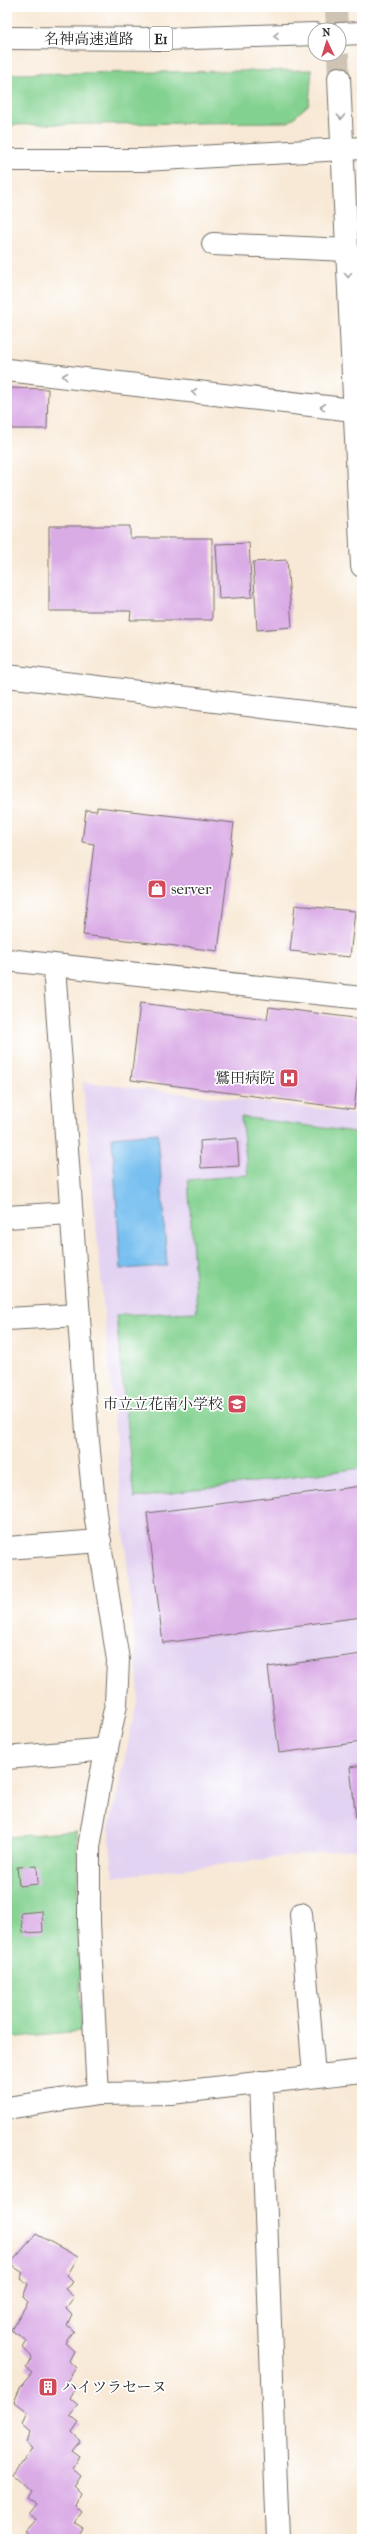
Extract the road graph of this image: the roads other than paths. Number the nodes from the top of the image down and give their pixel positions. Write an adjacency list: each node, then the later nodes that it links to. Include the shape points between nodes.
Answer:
1 (362, 33): 3 (main road)
2 (307, 34): 4 (main road, 名神高速道路 / E1, one-way to 4, via 166,39)
3 (347, 34)
4 (7, 38)
5 (340, 78): 6 (main road, one-way to 6)
6 (352, 148): 7 (main road, via 143,160); 9 (main road)
7 (7, 160)
8 (213, 244): 9 (main road)
9 (347, 250): 11 (main road, one-way to 11)
10 (7, 370): 11 (main road, one-way to 10)
11 (358, 411): 12 (main road)
12 (362, 566)
13 (7, 676): 14 (main road)
14 (362, 719)
15 (7, 960): 16 (main road)
16 (54, 966): 17 (main road); 18 (main road)
17 (362, 998)
18 (70, 1213): 19 (main road); 20 (main road)
19 (7, 1217)
20 (79, 1315): 21 (main road); 22 (main road, via 87,1431)
21 (7, 1319)
22 (100, 1541): 23 (main road); 24 (main road, via 118,1660 116,1704)
23 (7, 1548)
24 (107, 1749): 25 (main road); 30 (main road, via 90,1847 89,1923)
25 (7, 1758)
26 (301, 1914): 28 (main road)
27 (362, 2071): 28 (main road)
28 (314, 2076): 29 (main road)
29 (261, 2082): 30 (main road, via 171,2093); 32 (main road)
30 (98, 2094): 31 (main road)
31 (7, 2108)
32 (278, 2539)

